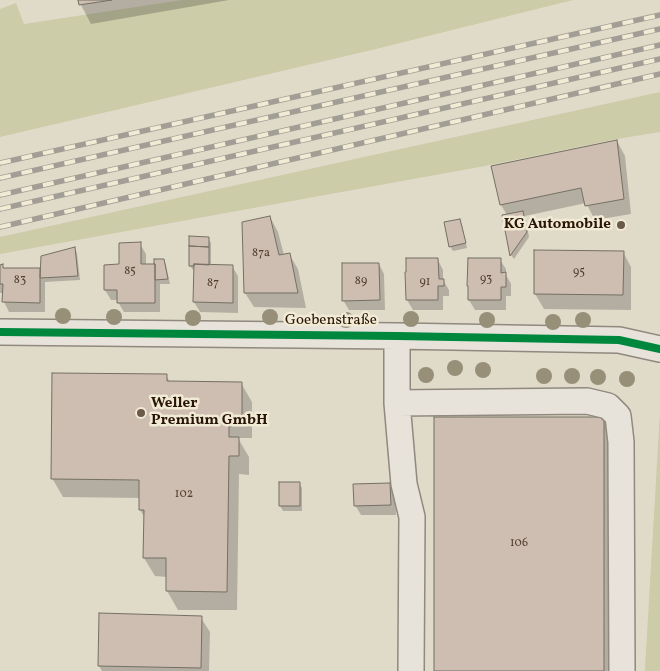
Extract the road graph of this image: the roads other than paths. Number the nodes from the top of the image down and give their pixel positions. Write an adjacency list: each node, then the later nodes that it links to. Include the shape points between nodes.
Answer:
1 (660, 329): 4 (street, Goebenstraße)
2 (0, 332): 3 (street, Goebenstraße)
3 (397, 336): 4 (street, Goebenstraße); 6 (street)
4 (619, 340): 5 (street, Goebenstraße)
5 (660, 349)
6 (397, 403): 7 (street, via 404,484 412,517); 8 (street, via 587,401 608,406 618,416 621,442)
7 (411, 671)
8 (622, 671)

